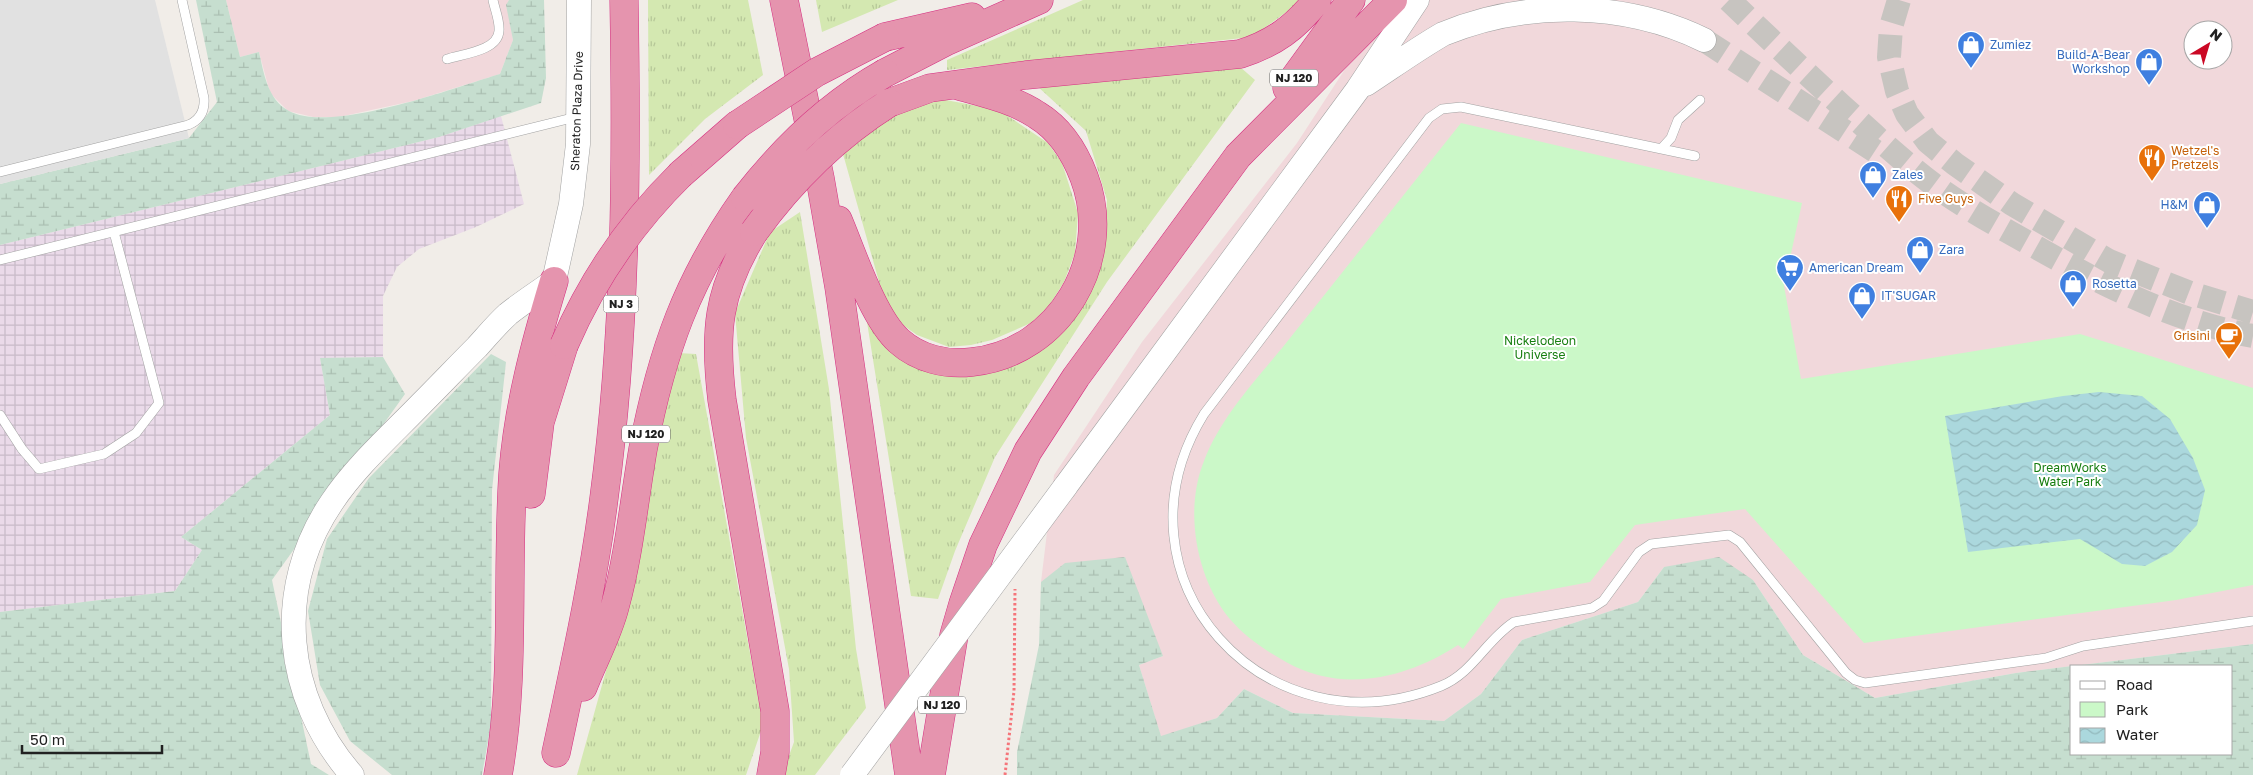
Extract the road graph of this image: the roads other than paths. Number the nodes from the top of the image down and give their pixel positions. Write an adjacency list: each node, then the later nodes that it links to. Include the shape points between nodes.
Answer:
1 (182, 0): 20 (lane, via 204,98 199,118 188,125)
2 (493, 0): 12 (lane, via 499,31 495,42 486,48)
3 (579, 0): 16 (street, Sheraton Plaza Drive)
4 (624, 0): 27 (highway, NJ 3, via 624,218 614,402 594,566)
5 (784, 0): 21 (highway)
6 (1317, 0): 13 (highway, via 1286,33 1264,46 1240,54)
7 (1351, 0): 18 (highway, NJ 120)
8 (1392, 0): 18 (highway)
9 (1417, 0): 14 (street)
10 (1035, 2): 27 (highway, NJ 120, bridge, via 945,42 853,92 788,149 745,198 700,267 671,338 651,410 615,607); 30 (highway, bridge, via 885,37 817,72 737,125 681,174 638,220 613,253 564,345 545,403 530,501 525,682)
11 (1704, 40): 14 (street, via 1661,22 1618,10 1577,6 1515,10 1476,20 1443,34)
12 (447, 59)
13 (956, 85): 21 (highway, via 1018,105 1040,116 1072,151 1086,182 1094,235 1087,268 1064,311 1031,340 999,356 962,363 921,356 899,341 875,307); 31 (highway, bridge, via 930,88 889,102 826,150 779,199 754,232 733,272 722,303 718,358 722,400 775,711 775,752)
14 (1358, 89): 32 (street, bridge)
15 (1700, 100): 17 (lane, via 1678,120 1671,138)
16 (579, 116): 22 (lane); 24 (street, Sheraton Plaza Drive, via 571,204)
17 (1661, 149): 19 (lane); 26 (lane, via 1461,107 1442,109 1429,118 1204,414 1181,460 1173,512 1179,568 1201,615 1225,646 1240,659 1275,681 1313,696 1363,702 1412,695 1442,686 1470,668 1514,622 1592,608 1603,601 1639,552 1651,544 1729,535 1740,542 1846,673 1865,683 2046,658 2083,646)
18 (1238, 156): 34 (highway, NJ 120, via 1059,401 1016,474 982,545 954,635)
19 (1695, 156)
20 (0, 172)
21 (820, 178): 33 (highway, via 864,456)
22 (114, 232): 23 (lane); 25 (lane, via 159,403 136,433 104,454 39,470)
23 (0, 260)
24 (554, 281): 28 (street, via 507,315 377,451 332,502 312,536 293,615 295,652 302,688 317,725); 29 (highway, via 531,362 516,447 506,706)
25 (0, 415)
26 (2253, 621)
27 (553, 764)
28 (352, 775)
29 (498, 775)
30 (510, 775)
31 (771, 775)
32 (852, 775)
33 (909, 775)
34 (930, 775)

